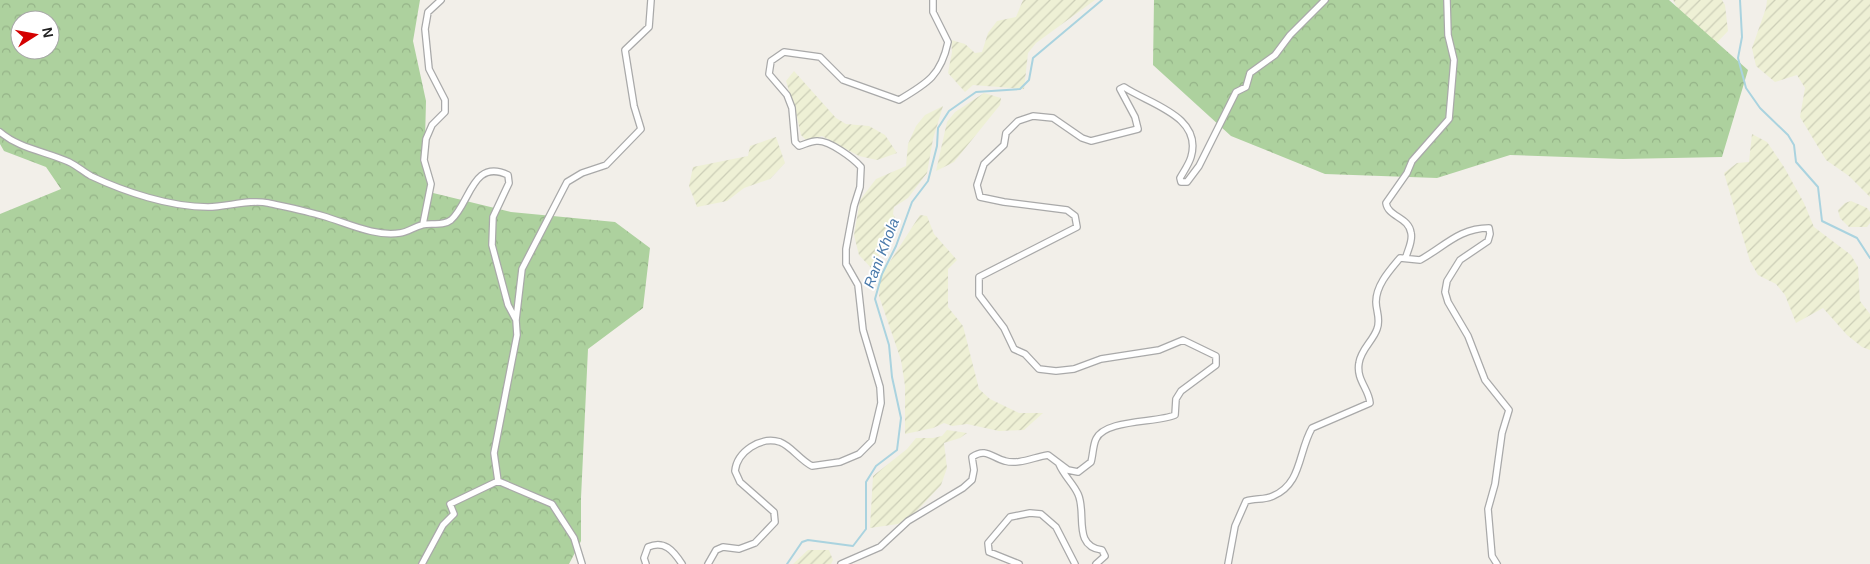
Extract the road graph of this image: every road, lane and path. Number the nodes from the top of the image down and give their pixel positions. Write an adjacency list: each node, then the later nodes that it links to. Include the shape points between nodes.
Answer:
1 (441, 0): 7 (street, via 428,12 426,29 429,69 445,100 445,112 432,125 426,139 424,160 431,184)
2 (651, 0): 9 (street, via 649,27 626,50 634,106 641,129 606,165 567,182 522,269)
3 (933, 0): 16 (street, via 933,12 948,42 943,63 936,75 900,100 843,80 820,57 784,52 771,61 769,74 787,95 798,146 818,141 829,144 852,156 861,167 846,264 858,285 863,330 880,387 881,403 872,441 853,458 812,466 781,443 770,441 740,454 735,471 740,482 774,512 775,522 755,543 740,549 722,547 716,550)
4 (1325, 0): 10 (street, via 1290,34 1274,55 1250,73 1246,87 1236,92 1188,182 1182,182 1180,178 1192,156 1191,131 1182,120 1124,87 1120,89 1138,129 1091,141 1053,118 1034,116 1018,121 1006,133 1004,145 984,164 977,185 980,196 1066,210 1074,216 1077,227 979,277 979,294 1004,328 1014,349 1039,369 1056,371 1074,369 1101,358 1159,350 1183,340 1216,356 1216,364 1181,391 1176,399 1175,415 1100,433 1095,440 1091,462 1078,472)
5 (1447, 0): 8 (street, via 1454,70 1449,119 1412,161 1386,203 1390,212 1409,226 1411,240)
6 (0, 132): 7 (street, via 11,142 68,162 128,191 158,200 207,207 266,203 389,233 402,233)
7 (423, 224): 9 (street, via 449,221 466,201 470,187 478,177 495,172 508,175 509,183 494,217 492,245 508,305)
8 (1406, 257): 21 (street, via 1400,258 1381,285 1376,304 1377,330 1358,364 1360,382 1370,397 1370,403 1312,428 1298,471 1285,490 1272,497 1246,501 1235,526); 22 (street, via 1420,260 1453,237 1469,230 1489,228 1488,241 1460,260 1447,281 1445,292 1468,336 1485,380 1509,410 1488,509 1492,556)
9 (516, 320): 11 (street, via 518,335 494,453)
10 (1059, 464): 17 (street, via 1048,455 1012,462 979,452 972,456 972,480 963,488 908,521 880,547); 20 (street, via 1063,475 1078,492 1084,538 1094,549 1102,550 1104,556)
11 (498, 481): 12 (street, via 450,504 454,514 443,525); 13 (street, via 552,504 574,538)
12 (422, 564)
13 (582, 564)
14 (646, 564): 15 (street, via 644,558 648,547 657,543 665,545)
15 (682, 564)
16 (708, 564)
17 (841, 564)
18 (1018, 564): 19 (street, via 989,552 988,543 1010,517 1030,513 1040,514 1052,523)
19 (1075, 564)
20 (1096, 564)
21 (1228, 564)
22 (1497, 564)

